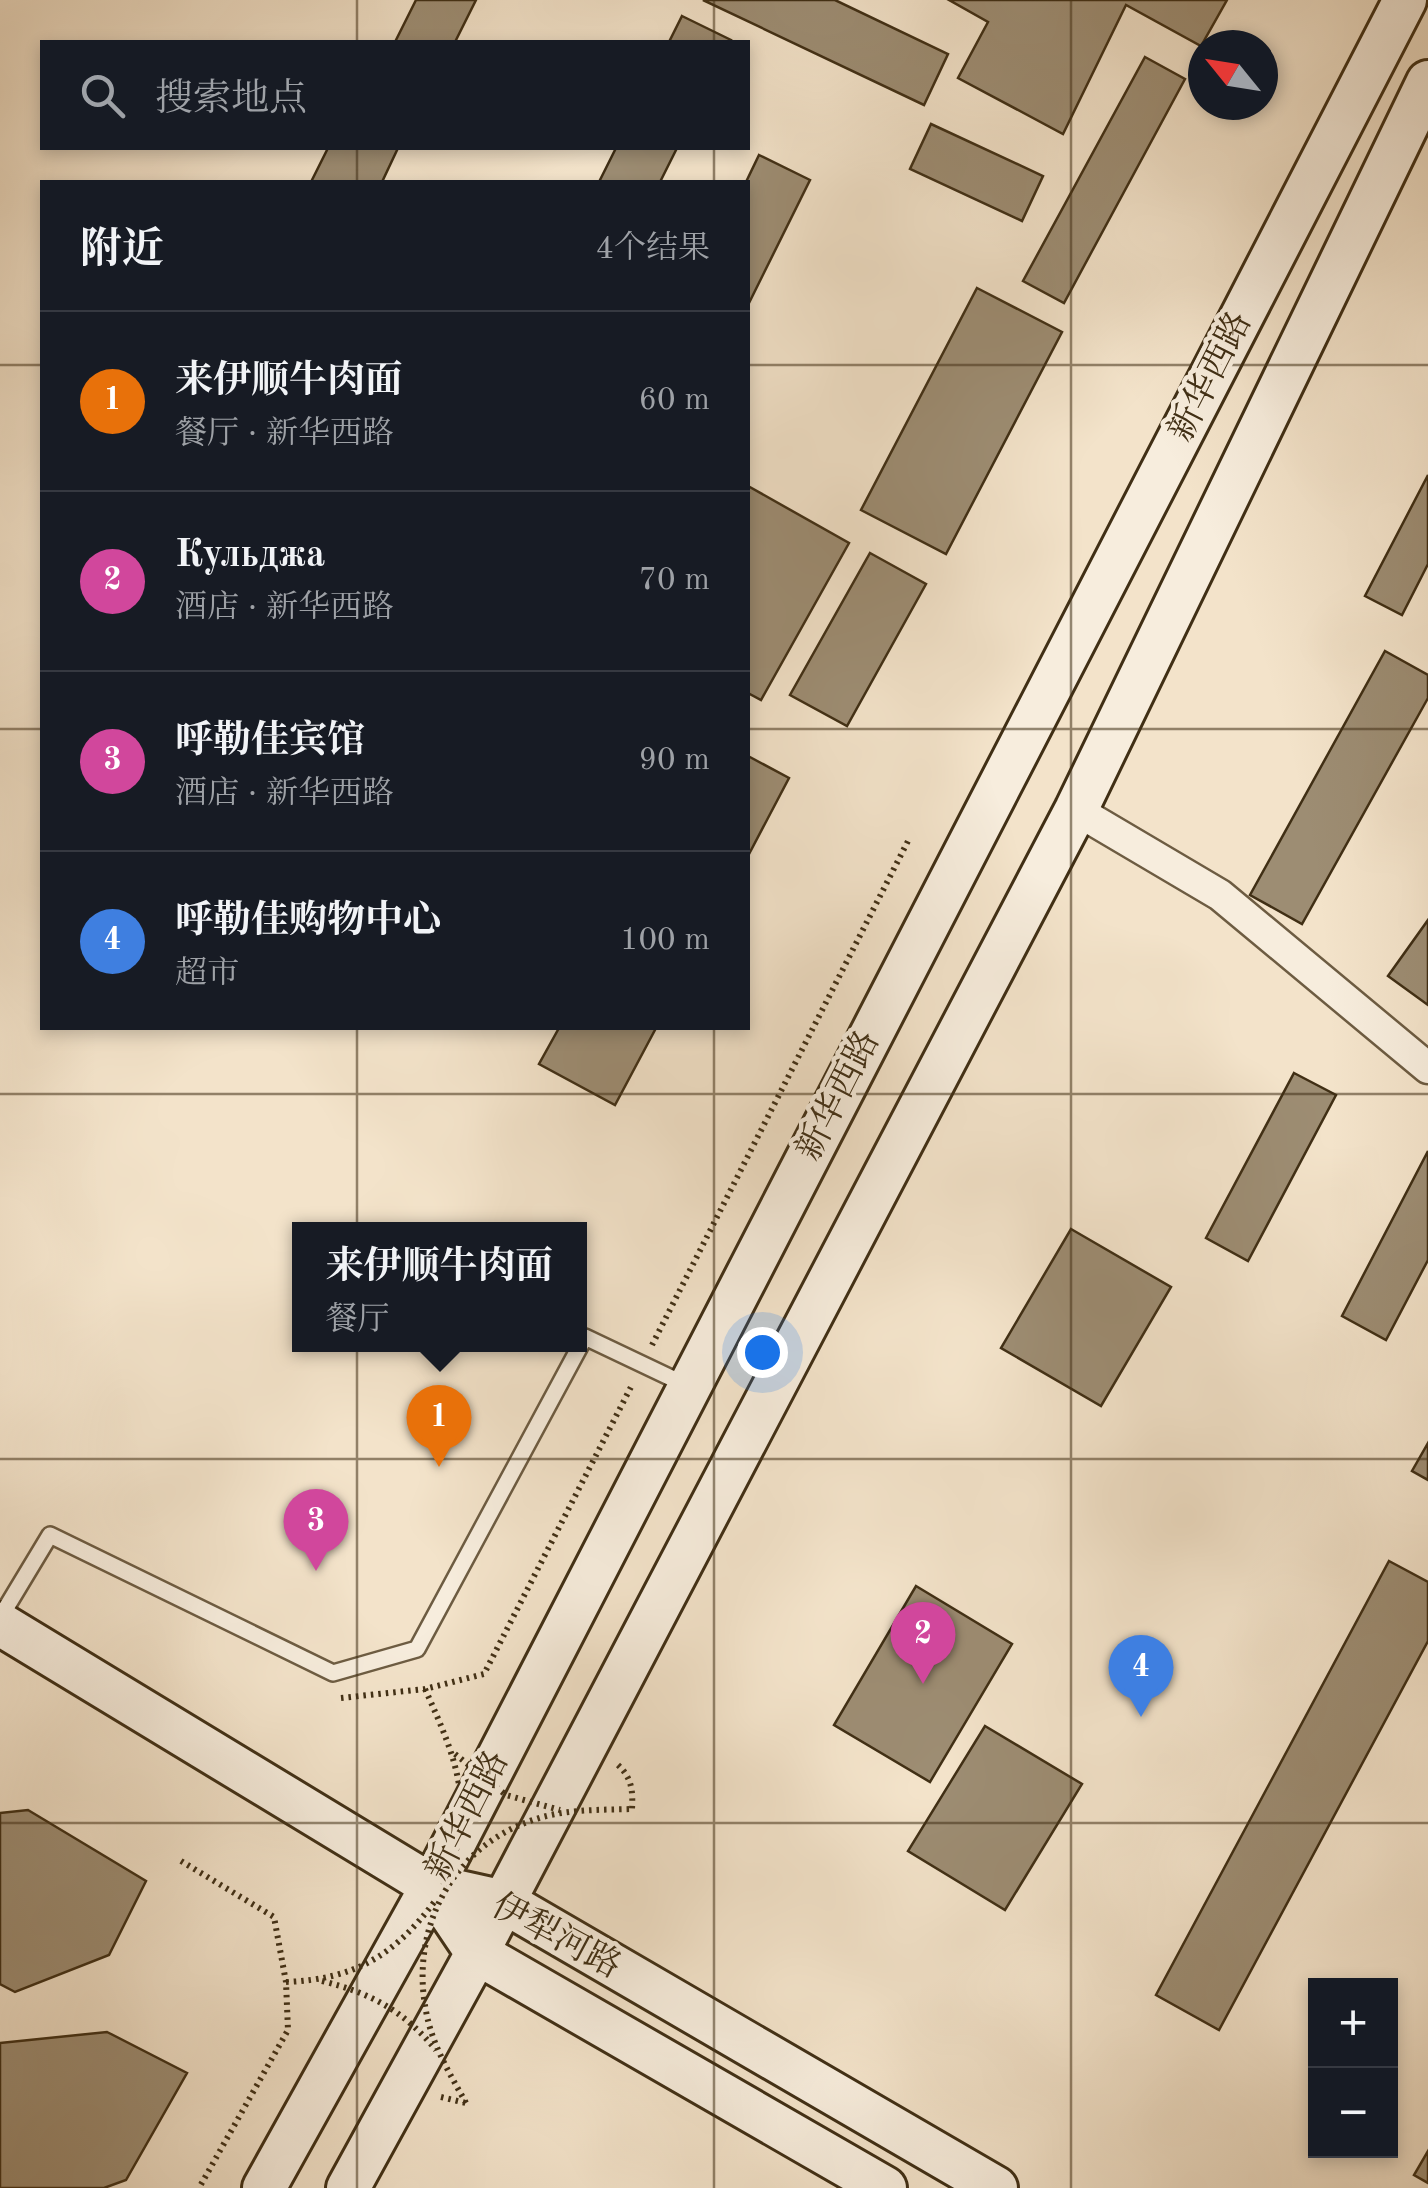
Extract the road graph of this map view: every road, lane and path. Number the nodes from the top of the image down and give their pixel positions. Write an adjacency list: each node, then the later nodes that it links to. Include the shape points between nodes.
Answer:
1 (1405, 0): 7 (main road, 新华西路)
2 (1428, 82): 3 (main road, 新华西路)
3 (1076, 810): 4 (street, via 1220,895); 15 (main road, 新华西路)
4 (1428, 1068)
5 (587, 1339): 7 (lane)
6 (577, 1352): 8 (lane, via 417,1649 333,1672 50,1535)
7 (689, 1387): 14 (main road, 新华西路)
8 (0, 1621): 14 (main road)
9 (425, 1688): 10 (path, bridge)
10 (454, 1754): 12 (path, bridge, via 506,1795); 14 (path, bridge, via 463,1800 459,1852)
11 (632, 1809): 12 (path, bridge)
12 (566, 1812): 14 (path, bridge, via 530,1820 498,1838)
13 (181, 1861): 18 (path, via 274,1917)
14 (435, 1890): 15 (main road, 伊犁河路); 16 (main road, 伊犁河路); 17 (path, bridge, via 409,1936 358,1971); 19 (path, bridge, via 421,1980); 22 (main road, 新华西路)
15 (504, 1902): 16 (main road, 新华西路); 25 (main road, 伊犁河路)
16 (478, 1953): 23 (main road, 新华西路); 24 (main road, 伊犁河路)
17 (320, 1981): 18 (path, bridge); 19 (path, bridge, via 388,2004)
18 (286, 1982): 21 (path, via 288,2030)
19 (440, 2055): 20 (path, bridge)
20 (466, 2103)
21 (199, 2188)
22 (264, 2188)
23 (348, 2188)
24 (884, 2188)
25 (996, 2188)

